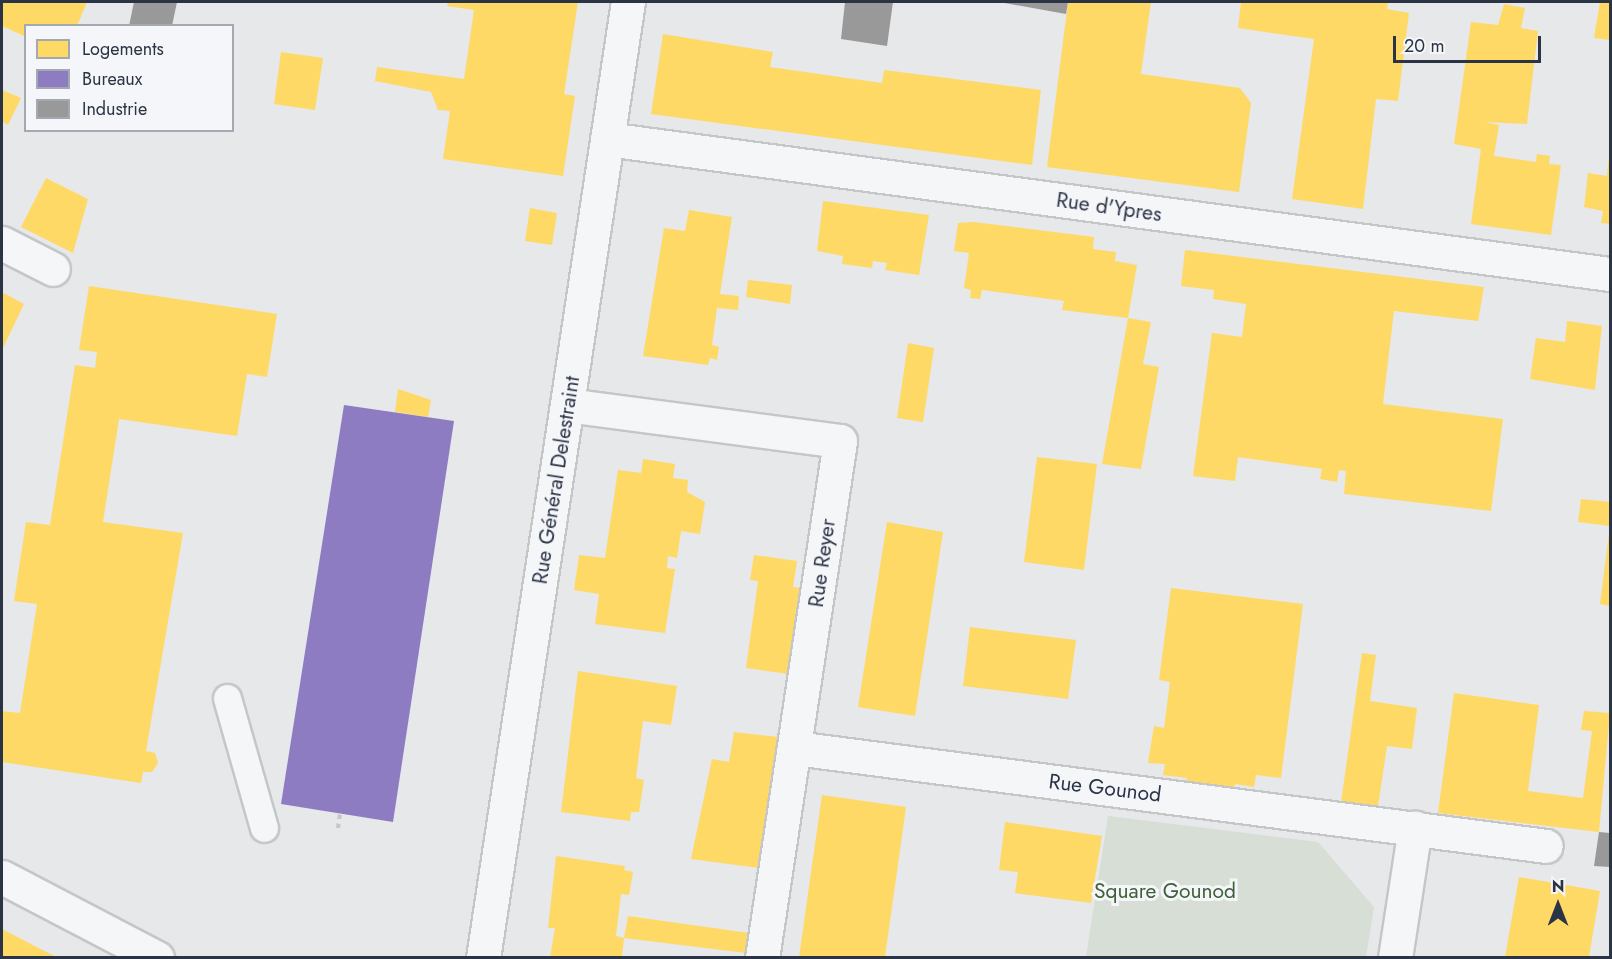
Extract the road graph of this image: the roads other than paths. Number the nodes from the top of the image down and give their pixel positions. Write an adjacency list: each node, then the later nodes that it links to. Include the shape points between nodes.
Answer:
1 (628, 2): 2 (street, Rue Général Delestraint)
2 (608, 140): 5 (street, Rue d'Ypres); 6 (street, Rue Général Delestraint)
3 (2, 243): 4 (street)
4 (53, 269)
5 (1611, 274)
6 (567, 405): 8 (street, Rue Reyer, via 840,441); 14 (street, Rue Général Delestraint)
7 (227, 698): 9 (lane)
8 (795, 748): 10 (street, Rue Gounod); 15 (street, Rue Reyer)
9 (264, 828)
10 (1415, 828): 11 (street, Rue Gounod); 16 (street)
11 (1546, 846)
12 (2, 877): 13 (street)
13 (155, 957)
14 (483, 957)
15 (762, 957)
16 (1395, 957)

